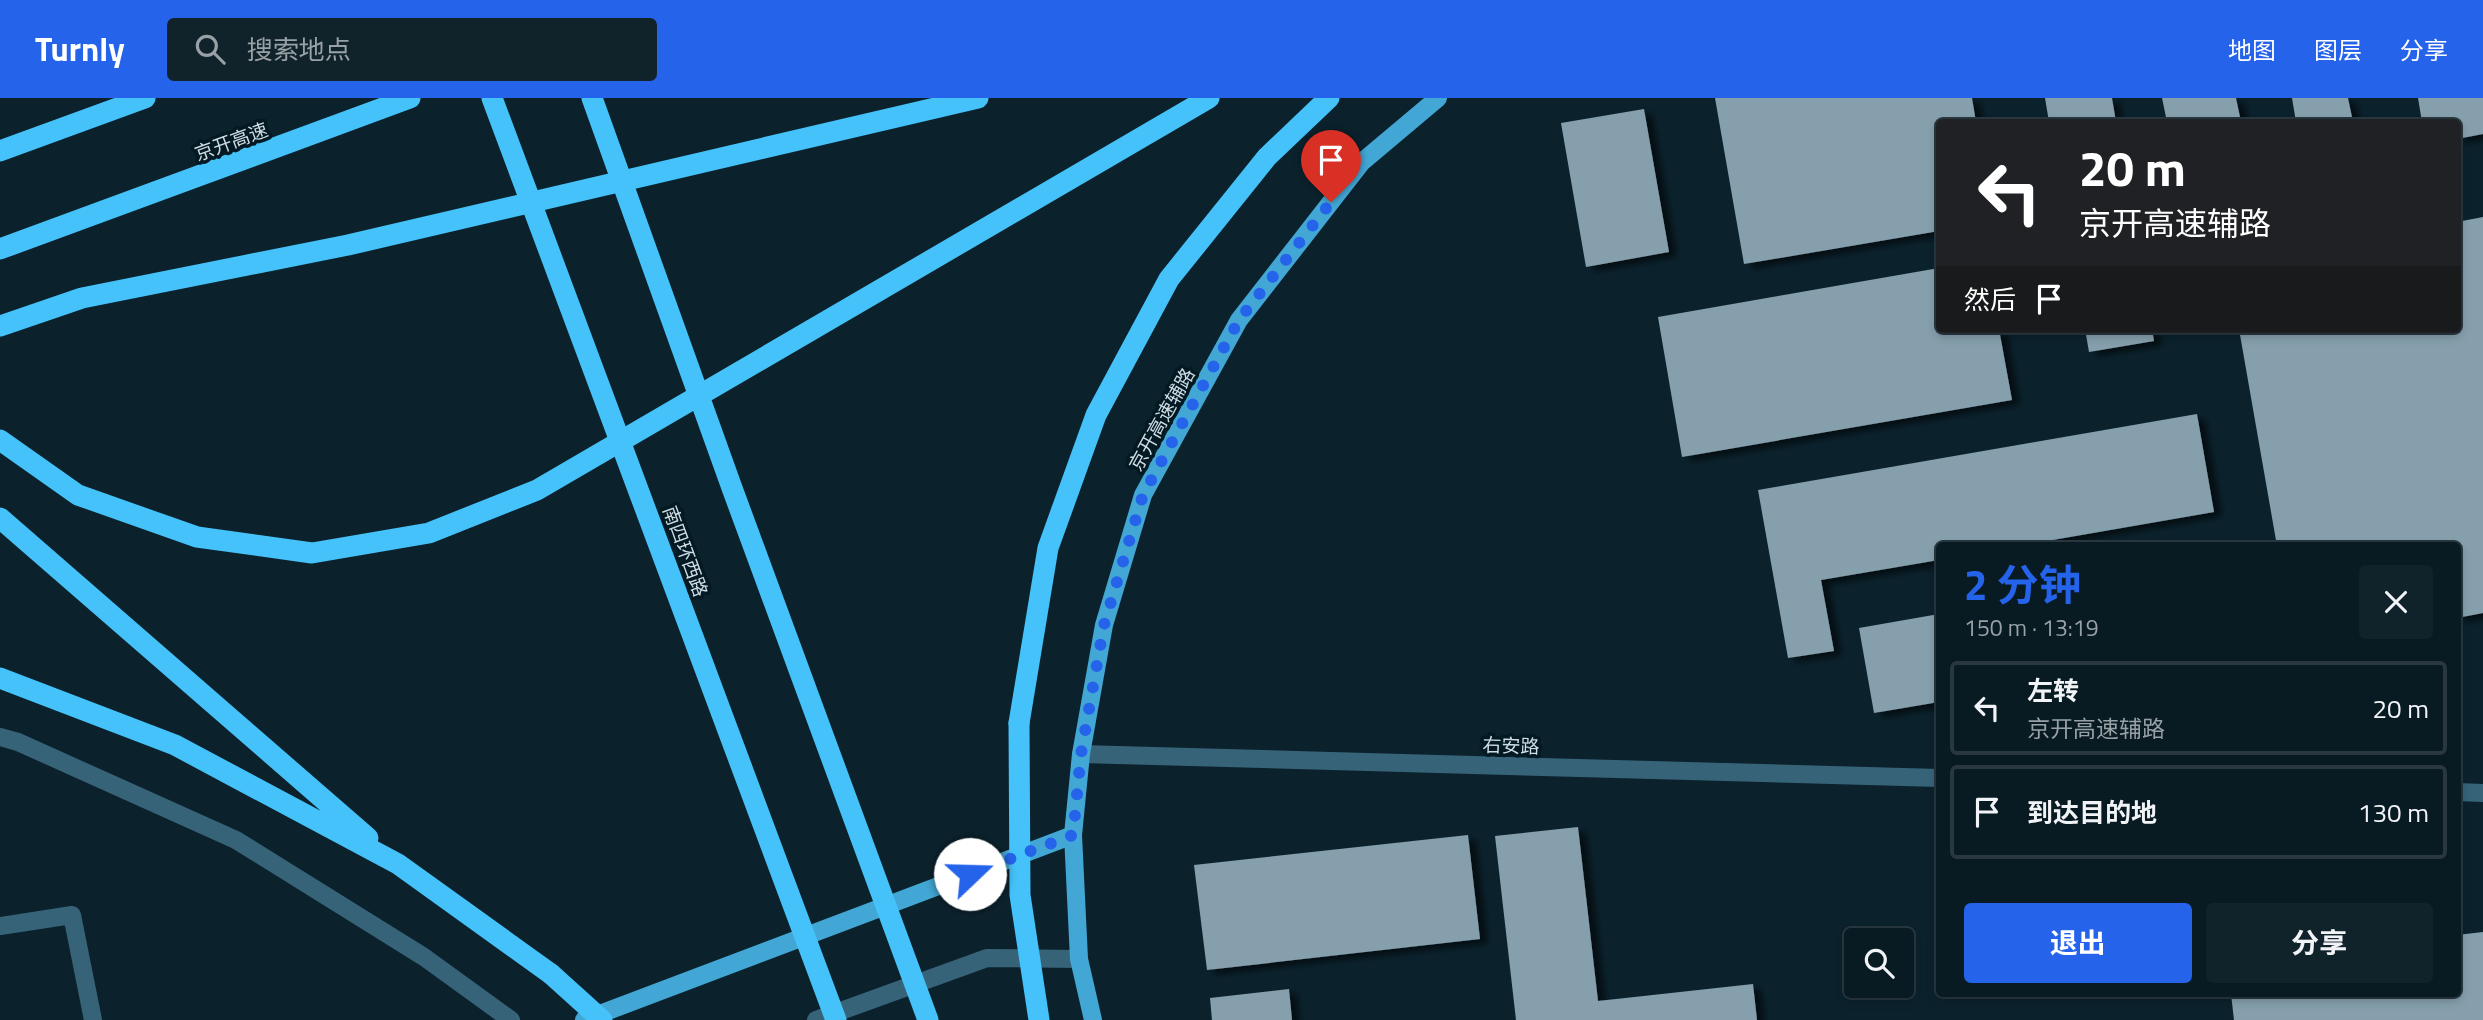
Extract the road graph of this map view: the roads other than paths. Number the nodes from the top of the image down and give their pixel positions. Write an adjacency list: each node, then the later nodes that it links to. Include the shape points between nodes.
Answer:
1 (145, 98): 9 (highway)
2 (410, 98): 10 (highway, 京开高速)
3 (492, 98): 29 (highway, 南四环西路, bridge)
4 (592, 98): 30 (highway, bridge)
5 (978, 98): 11 (highway, via 348,245 82,298)
6 (1209, 98): 12 (highway, via 537,490 429,533 312,553 197,537 78,495)
7 (1329, 98): 31 (highway, bridge, via 1267,157 1169,279 1096,415 1048,548 1019,723 1020,895)
8 (1438, 98): 16 (main road, 京开高速辅路, via 1362,162 1239,320 1143,495 1104,625)
9 (0, 152)
10 (0, 250)
11 (0, 326)
12 (0, 440)
13 (0, 518): 21 (highway)
14 (0, 678): 21 (highway, via 175,746)
15 (0, 737): 25 (street, via 236,840 424,957)
16 (1081, 754): 17 (street, 右安路); 20 (main road, 京开高速辅路)
17 (1936, 778)
18 (2461, 792): 19 (street)
19 (2483, 793)
20 (1073, 835): 23 (main road); 26 (main road)
21 (398, 864): 27 (highway, bridge, via 551,974)
22 (0, 926): 24 (street, via 72,915)
23 (1079, 959): 28 (street, via 987,958); 32 (main road)
24 (93, 1020)
25 (511, 1020)
26 (584, 1020)
27 (602, 1020)
28 (816, 1020)
29 (836, 1020)
30 (928, 1020)
31 (1039, 1020)
32 (1093, 1020)

